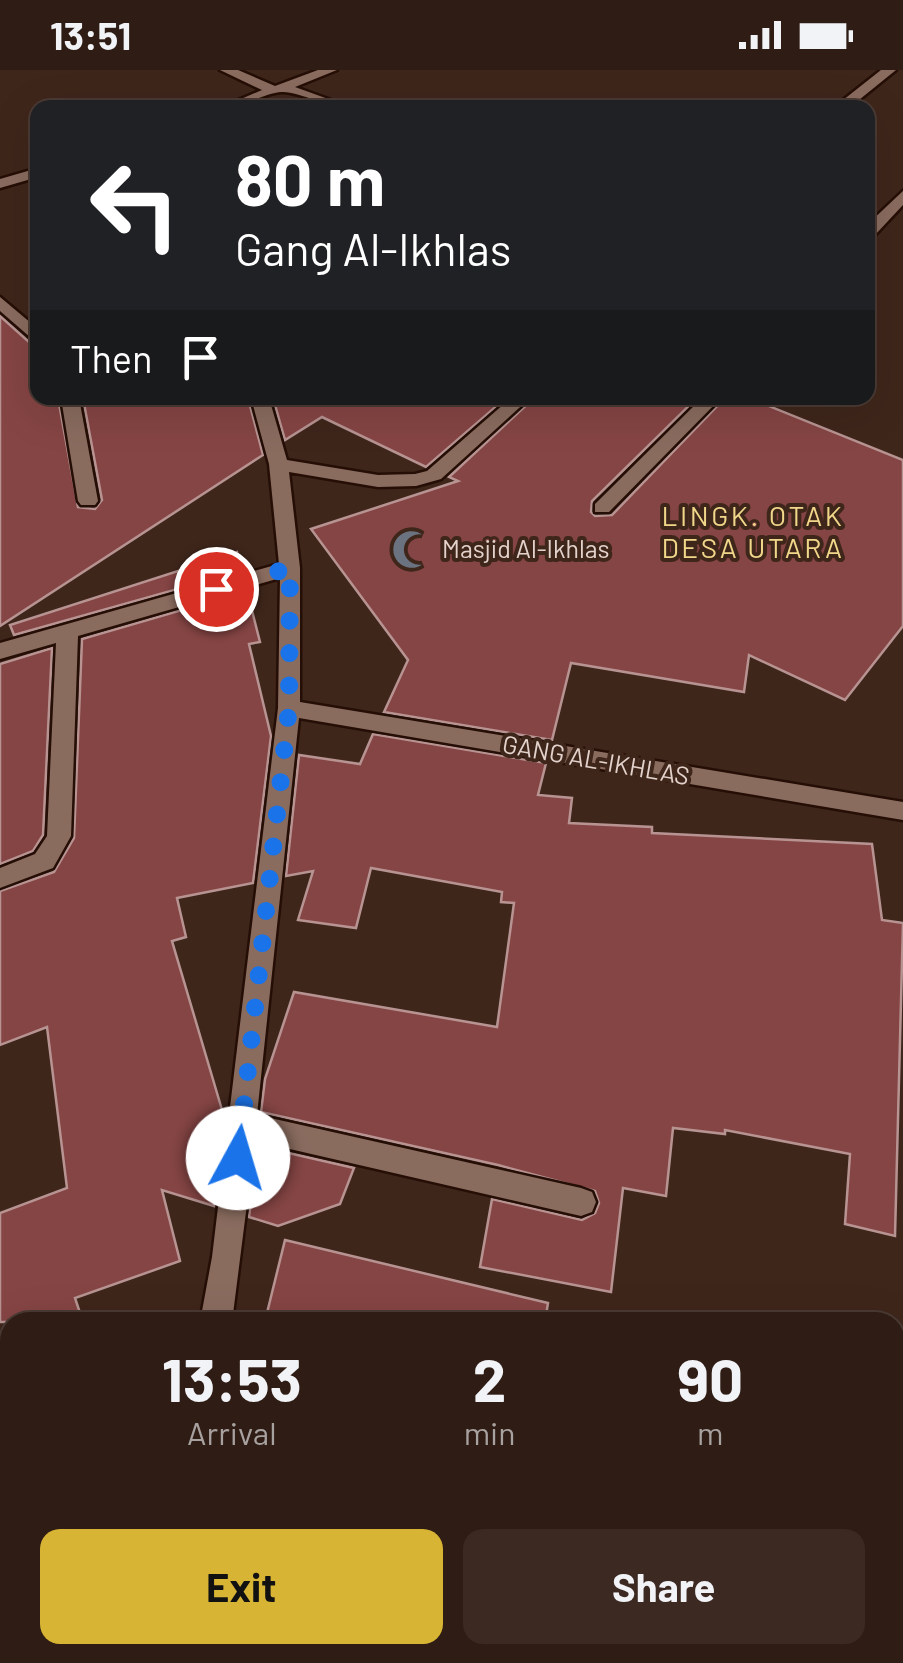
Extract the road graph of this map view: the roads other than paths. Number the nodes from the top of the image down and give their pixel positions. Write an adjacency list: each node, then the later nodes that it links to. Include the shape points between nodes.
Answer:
1 (227, 70): 4 (street)
2 (330, 70): 4 (street)
3 (889, 70): 7 (street)
4 (279, 89): 5 (street); 6 (street)
5 (249, 100)
6 (318, 100)
7 (850, 100)
8 (30, 175): 9 (street)
9 (0, 184)
10 (903, 196): 11 (street)
11 (875, 226)
12 (0, 302): 13 (street)
13 (30, 331)
14 (71, 405): 19 (street)
15 (262, 405): 18 (street)
16 (513, 405): 18 (street, via 417,482)
17 (705, 405): 20 (street)
18 (279, 464): 21 (street)
19 (88, 501)
20 (602, 508)
21 (290, 568): 22 (street); 24 (street)
22 (68, 632): 23 (street); 26 (street, via 59,836 44,863)
23 (0, 650)
24 (289, 708): 25 (street, GANG AL-IKHLAS); 27 (street)
25 (903, 811)
26 (0, 878)
27 (242, 1125): 28 (street); 29 (street)
28 (581, 1202)
29 (217, 1312)

